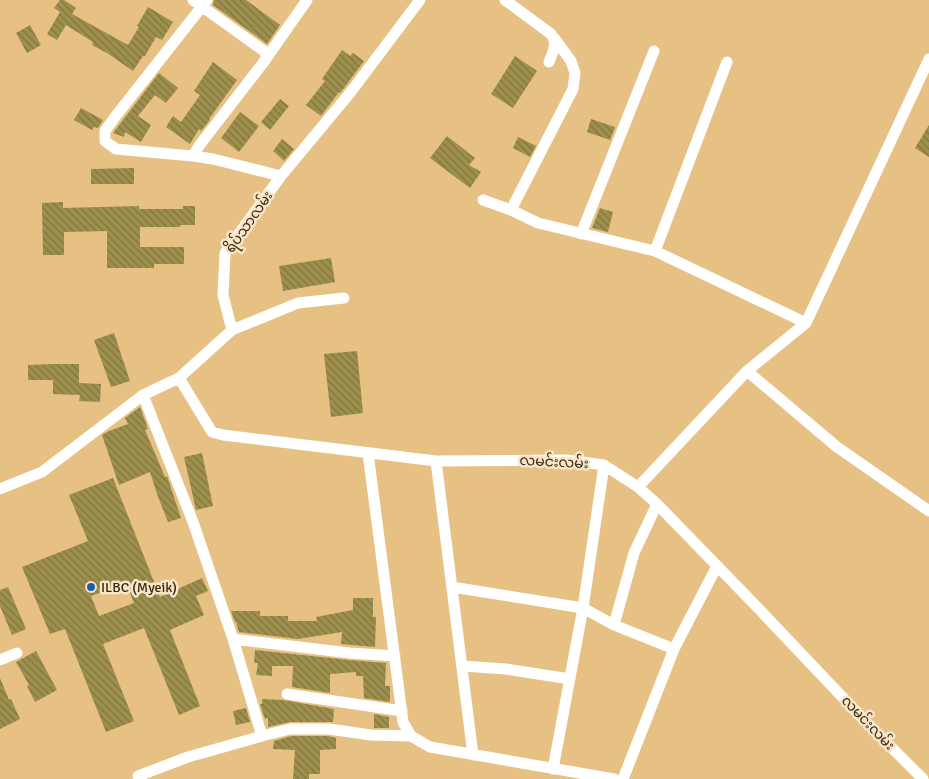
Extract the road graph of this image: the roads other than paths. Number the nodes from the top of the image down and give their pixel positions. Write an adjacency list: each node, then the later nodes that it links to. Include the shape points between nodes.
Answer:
1 (307, 0): 8 (street)
2 (420, 0): 13 (street, ရိပ်သာလမ်း, via 350,93)
3 (505, 0): 5 (street)
4 (201, 2): 8 (street); 12 (street, via 105,131 105,142 116,149)
5 (521, 5): 6 (street)
6 (555, 39): 10 (street); 15 (street, via 571,61 575,73 573,89)
7 (654, 51): 16 (street)
8 (267, 56): 12 (street)
9 (929, 59): 19 (street)
10 (549, 62)
11 (727, 62): 17 (street)
12 (194, 156): 13 (street)
13 (281, 176): 20 (street, ရိပ်သာလမ်း, via 225,253 223,296)
14 (483, 200): 15 (street)
15 (511, 210): 16 (street, via 538,222)
16 (581, 234): 17 (street)
17 (655, 251): 19 (street)
18 (344, 298): 20 (street, via 298,302)
19 (806, 323): 21 (street)
20 (232, 330): 22 (street)
21 (747, 370): 27 (street); 30 (street, via 837,447)
22 (179, 378): 23 (street); 24 (street, လမင်းလမ်း, via 212,432)
23 (143, 395): 28 (street, via 42,472); 35 (street, via 193,522)
24 (368, 453): 25 (street, လမင်းလမ်း); 38 (street)
25 (436, 461): 26 (street, လမင်းလမ်း, via 567,460); 32 (street)
26 (604, 465): 27 (street, လမင်းလမ်း); 33 (street)
27 (638, 487): 29 (street, လမင်းလမ်း)
28 (0, 489)
29 (657, 504): 31 (street, လမင်းလမ်း); 34 (street, via 634,554)
30 (929, 511)
31 (717, 566): 36 (street); 51 (street, လမင်းလမ်း)
32 (452, 587): 33 (street); 40 (street)
33 (583, 608): 34 (street); 41 (street)
34 (614, 624): 36 (street)
35 (233, 639): 38 (street); 44 (street)
36 (674, 649): 50 (street)
37 (17, 653): 39 (street)
38 (394, 656): 43 (street)
39 (0, 660)
40 (462, 666): 41 (street); 46 (street)
41 (570, 679): 47 (street)
42 (288, 694): 43 (street)
43 (402, 711): 45 (street, via 403,722)
44 (262, 736): 45 (street, via 290,729 329,729); 48 (street, via 188,756)
45 (411, 736): 46 (street, via 430,747)
46 (473, 755): 47 (street)
47 (554, 769): 49 (street)
48 (138, 776)
49 (614, 779)
50 (623, 779)
51 (923, 779)

